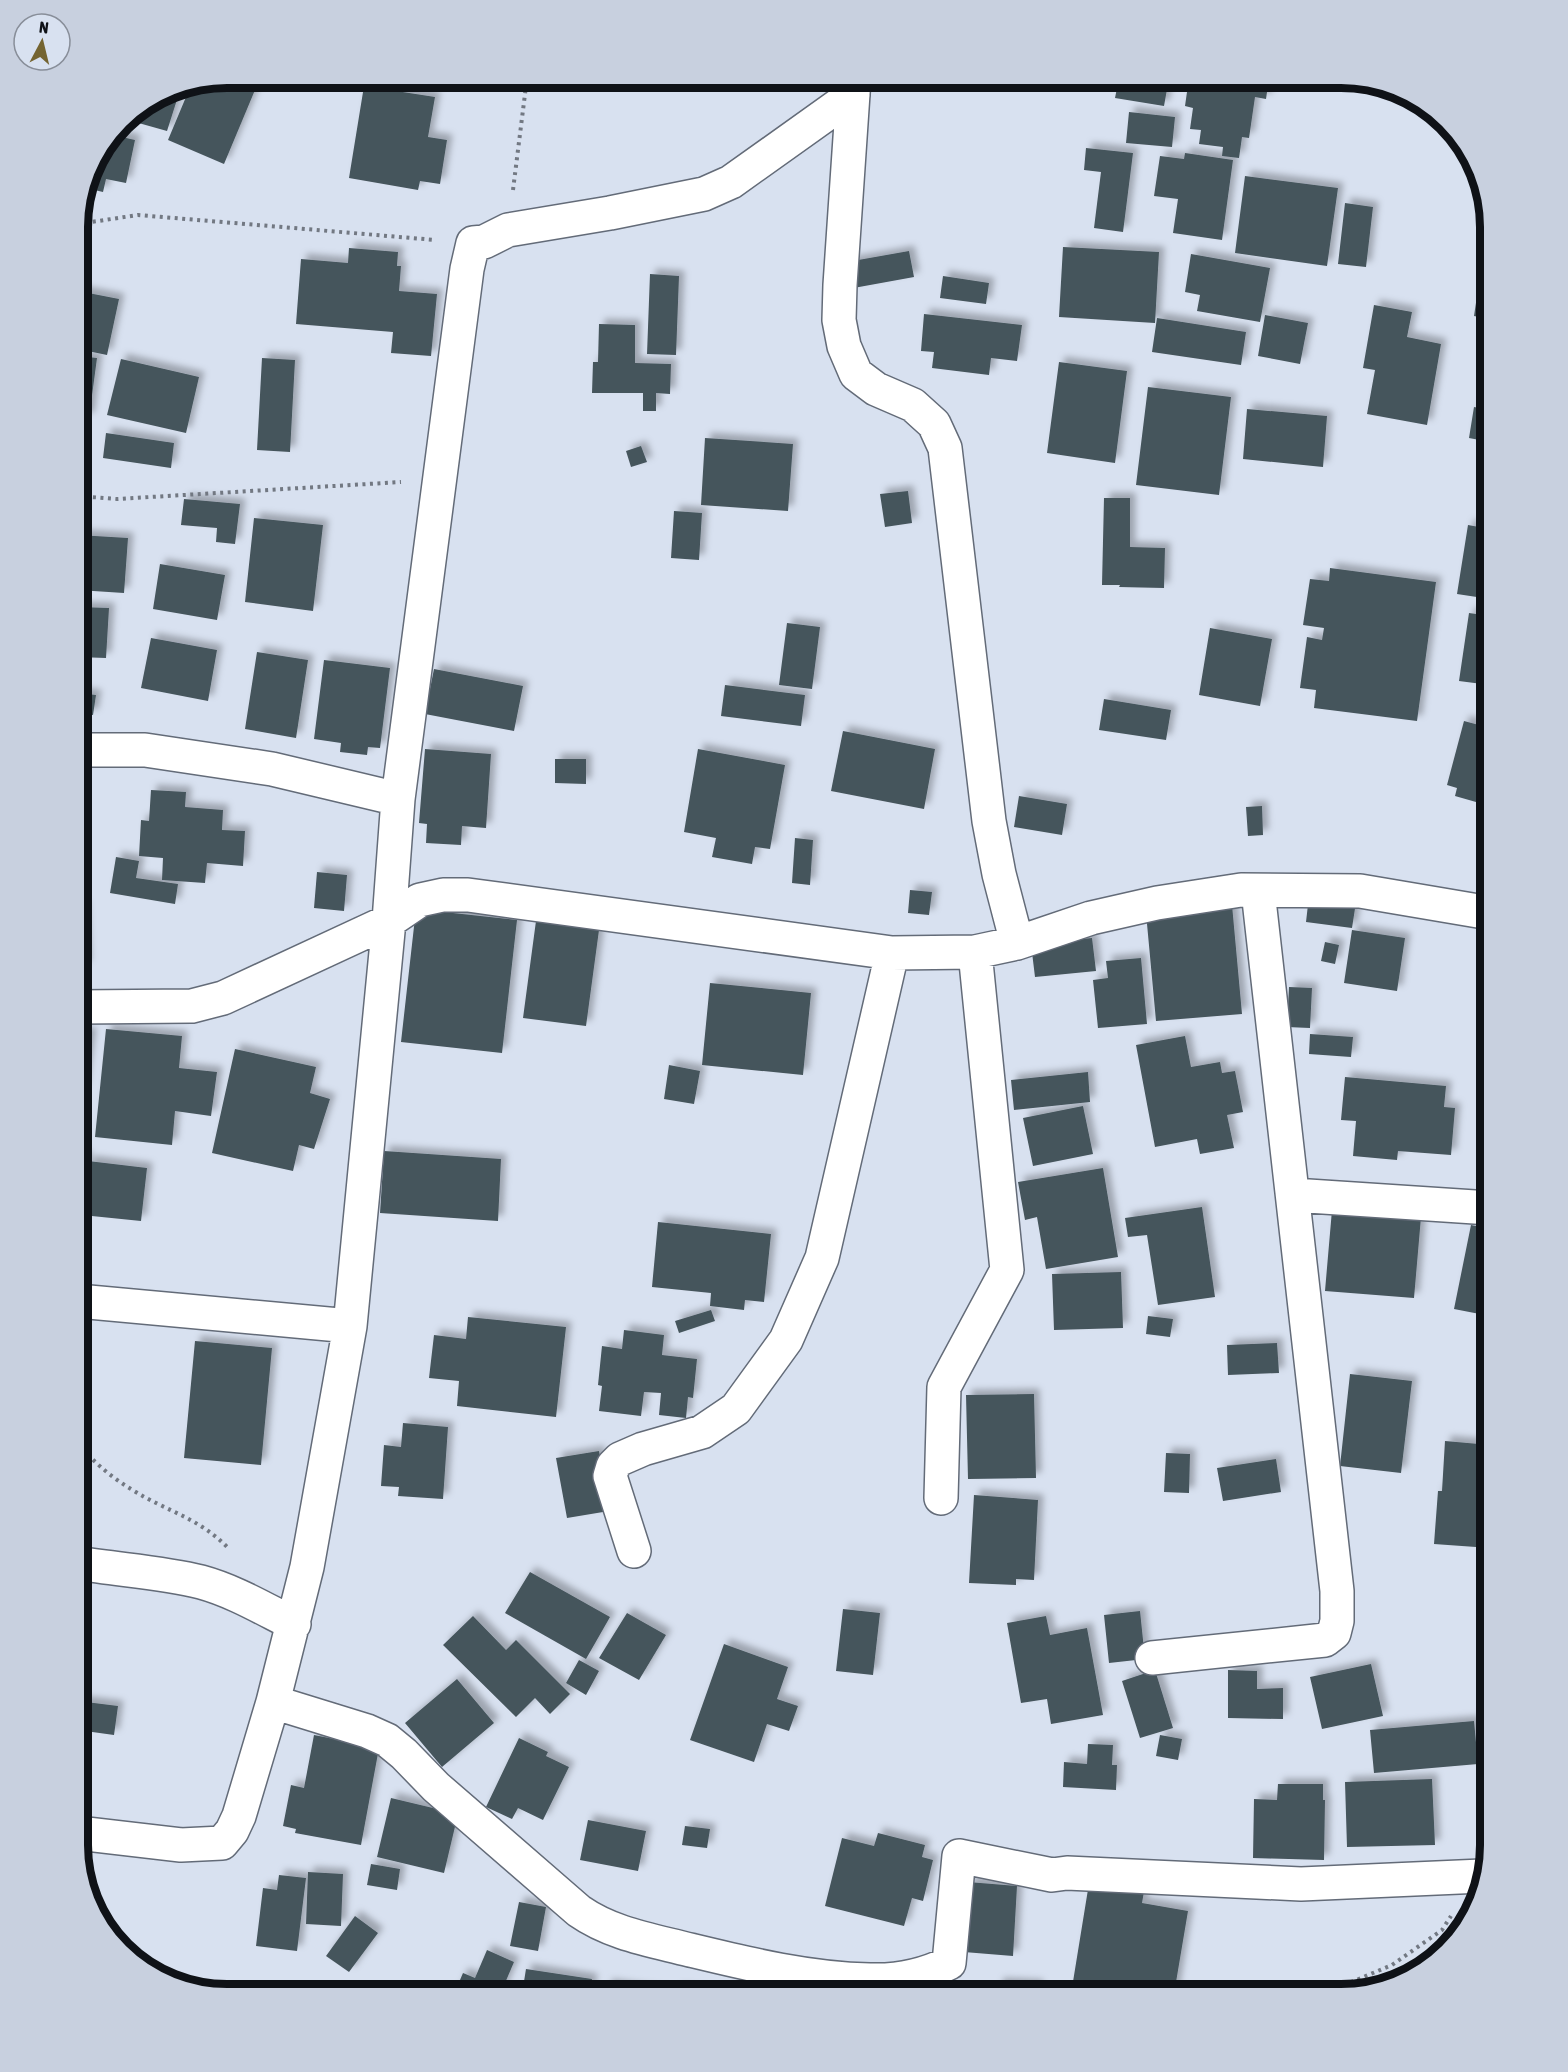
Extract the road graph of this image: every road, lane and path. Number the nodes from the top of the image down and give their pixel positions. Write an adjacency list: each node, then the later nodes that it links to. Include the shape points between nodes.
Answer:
1 (526, 89): 5 (path)
2 (851, 89): 5 (street, via 731,182 704,194)
3 (854, 89): 14 (street, via 839,320 844,346 856,374 876,389 913,405 934,424 945,448 989,821)
4 (89, 222): 6 (path, via 138,215)
5 (508, 230): 6 (street, via 484,242)
6 (472, 243): 7 (street)
7 (439, 480): 8 (path, via 117,499); 10 (street)
8 (89, 497)
9 (89, 750): 10 (street, via 145,750 272,769)
10 (398, 799): 13 (street)
11 (1258, 891): 12 (street, via 1360,891); 14 (street, via 1157,903 1090,918); 18 (street)
12 (1480, 911)
13 (389, 921): 16 (street, via 420,900 468,895); 17 (street, via 223,998 192,1006); 21 (street)
14 (1017, 943): 15 (street)
15 (975, 952): 16 (street); 23 (street, via 1007,1269 944,1388)
16 (892, 953): 24 (street, via 822,1258 786,1340 736,1409 702,1432 643,1449 613,1466 610,1476)
17 (89, 1006)
18 (1293, 1195): 19 (street); 28 (street, via 1337,1591 1334,1633 1325,1640)
19 (1480, 1207)
20 (89, 1302): 21 (street)
21 (350, 1326): 27 (street)
22 (89, 1457): 25 (path, via 130,1489 203,1526)
23 (941, 1498)
24 (634, 1551)
25 (236, 1556)
26 (89, 1565): 27 (street, via 202,1582 229,1591)
27 (294, 1624): 29 (street)
28 (1152, 1658)
29 (273, 1702): 30 (street, via 239,1816 222,1843 181,1845); 31 (street, via 387,1740 594,1922 619,1932 747,1964 823,1977 902,1978 949,1963 959,1856 1052,1875 1301,1884)
30 (89, 1834)
31 (1476, 1876)
32 (1474, 1882): 33 (path, via 1442,1930 1392,1965)
33 (1349, 1983)

